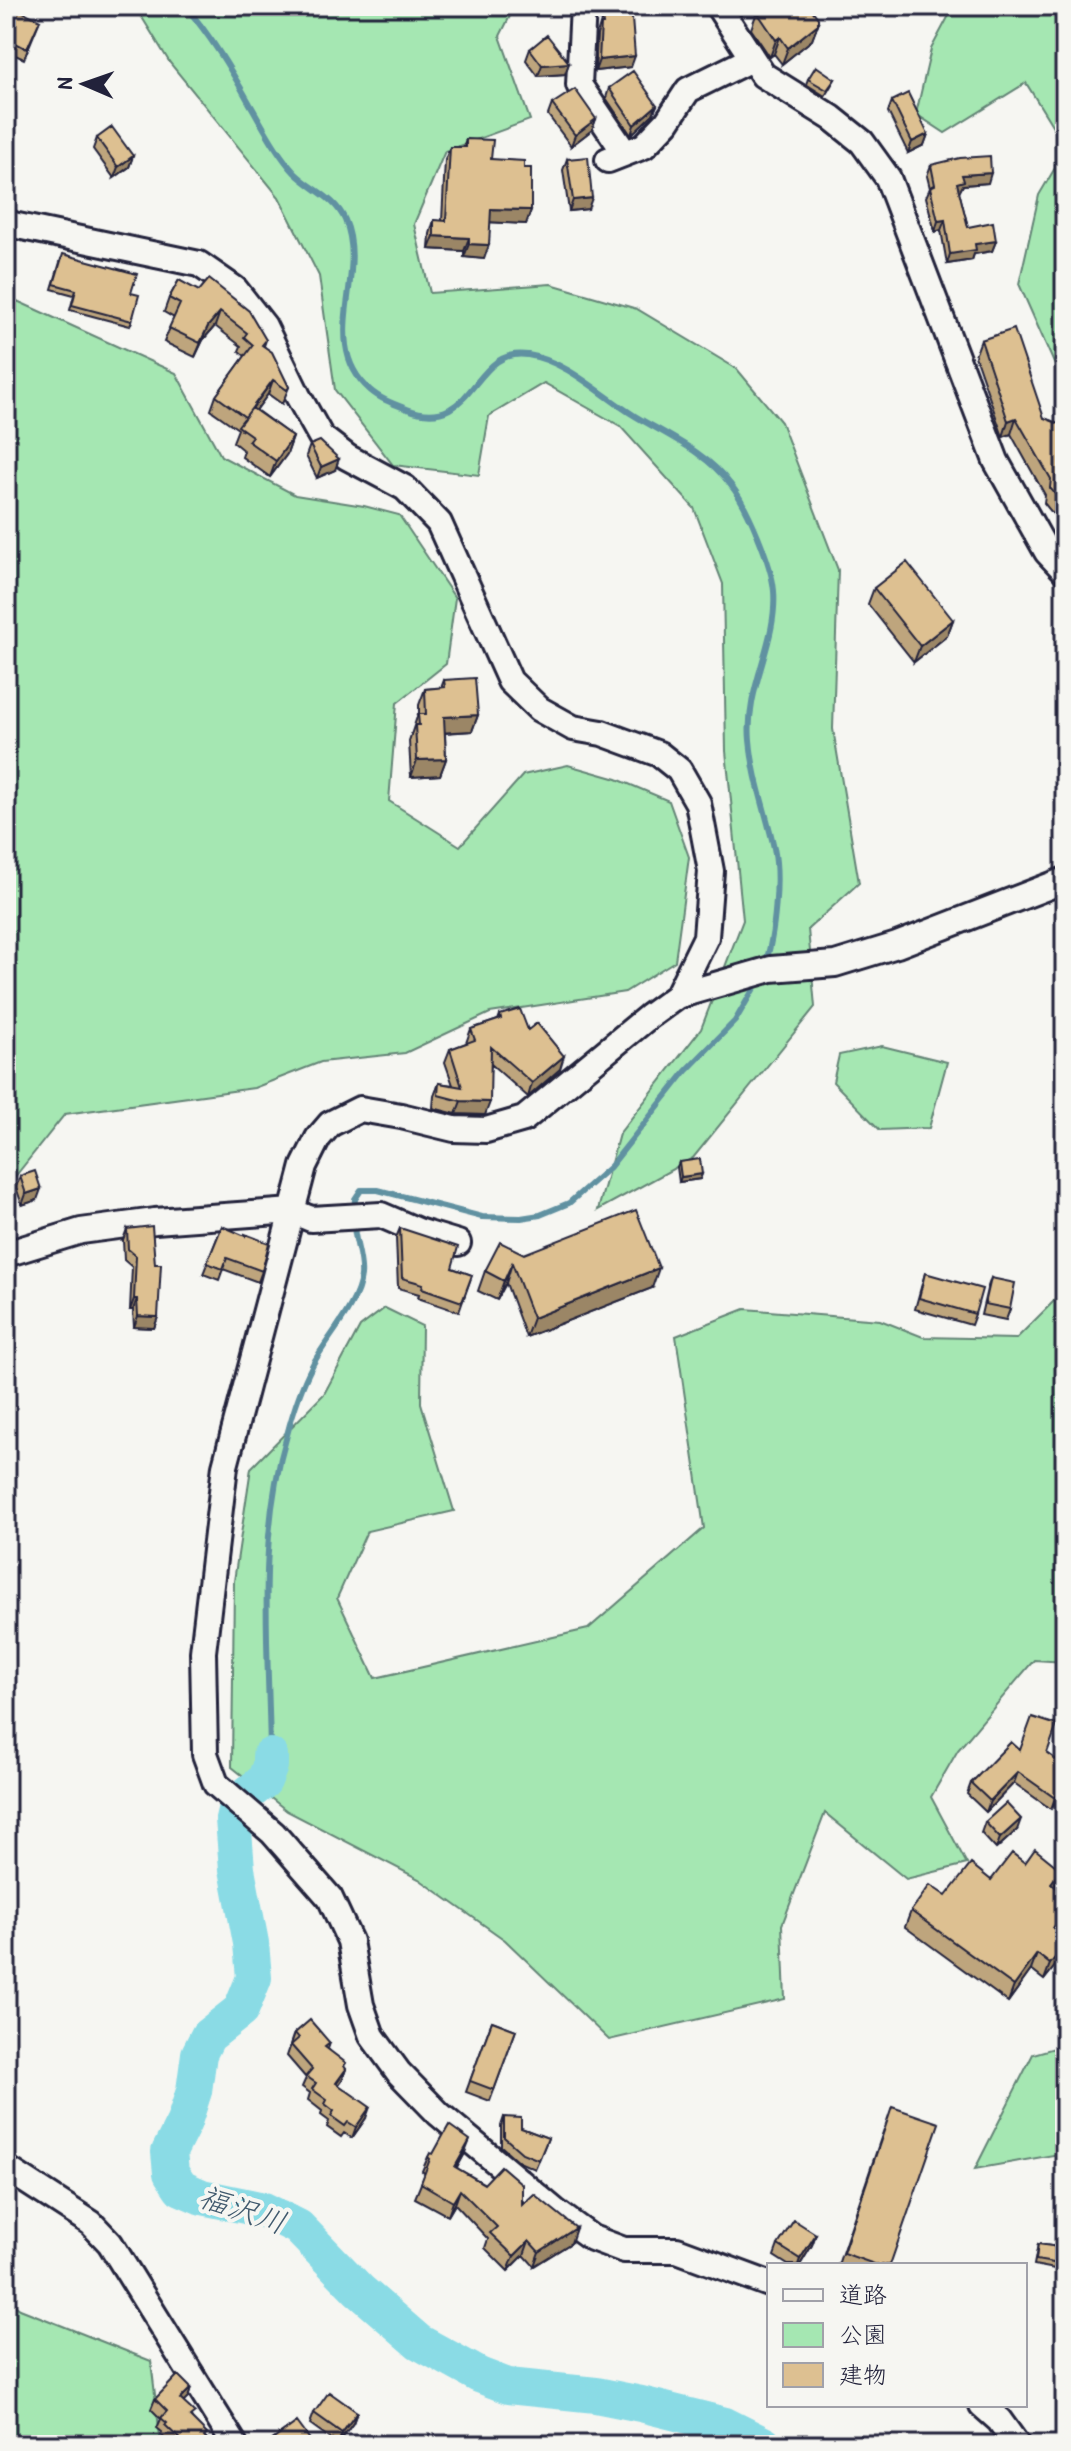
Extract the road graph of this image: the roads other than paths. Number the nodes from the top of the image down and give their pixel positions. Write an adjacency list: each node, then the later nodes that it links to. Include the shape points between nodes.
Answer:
1 (583, 6): 3 (street, via 579,85 616,156 644,146 688,90)
2 (718, 6): 3 (street)
3 (751, 59): 5 (street, via 763,75 862,142 888,178 996,461 1047,552)
4 (6, 221): 7 (street, via 199,264 235,289 264,326 321,437 405,488 439,523 510,681 539,709 573,728 659,754 679,770 698,803 711,871 706,937)
5 (1065, 571)
6 (1065, 880): 7 (street, via 835,964 771,969)
7 (677, 996): 8 (street, via 524,1119 486,1130 454,1129 360,1109 330,1124 304,1166)
8 (292, 1211): 9 (street, via 311,1219 381,1215); 10 (street, via 81,1231); 12 (street, via 225,1466 203,1652 205,1754 216,1784 273,1833 330,1898 350,1941 372,2036 439,2114 592,2238 624,2250 677,2250)
9 (458, 1243)
10 (6, 1254)
11 (6, 2168): 14 (street, via 91,2223 110,2243)
12 (767, 2283)
13 (984, 2407): 15 (street)
14 (235, 2445)
15 (1017, 2445)

